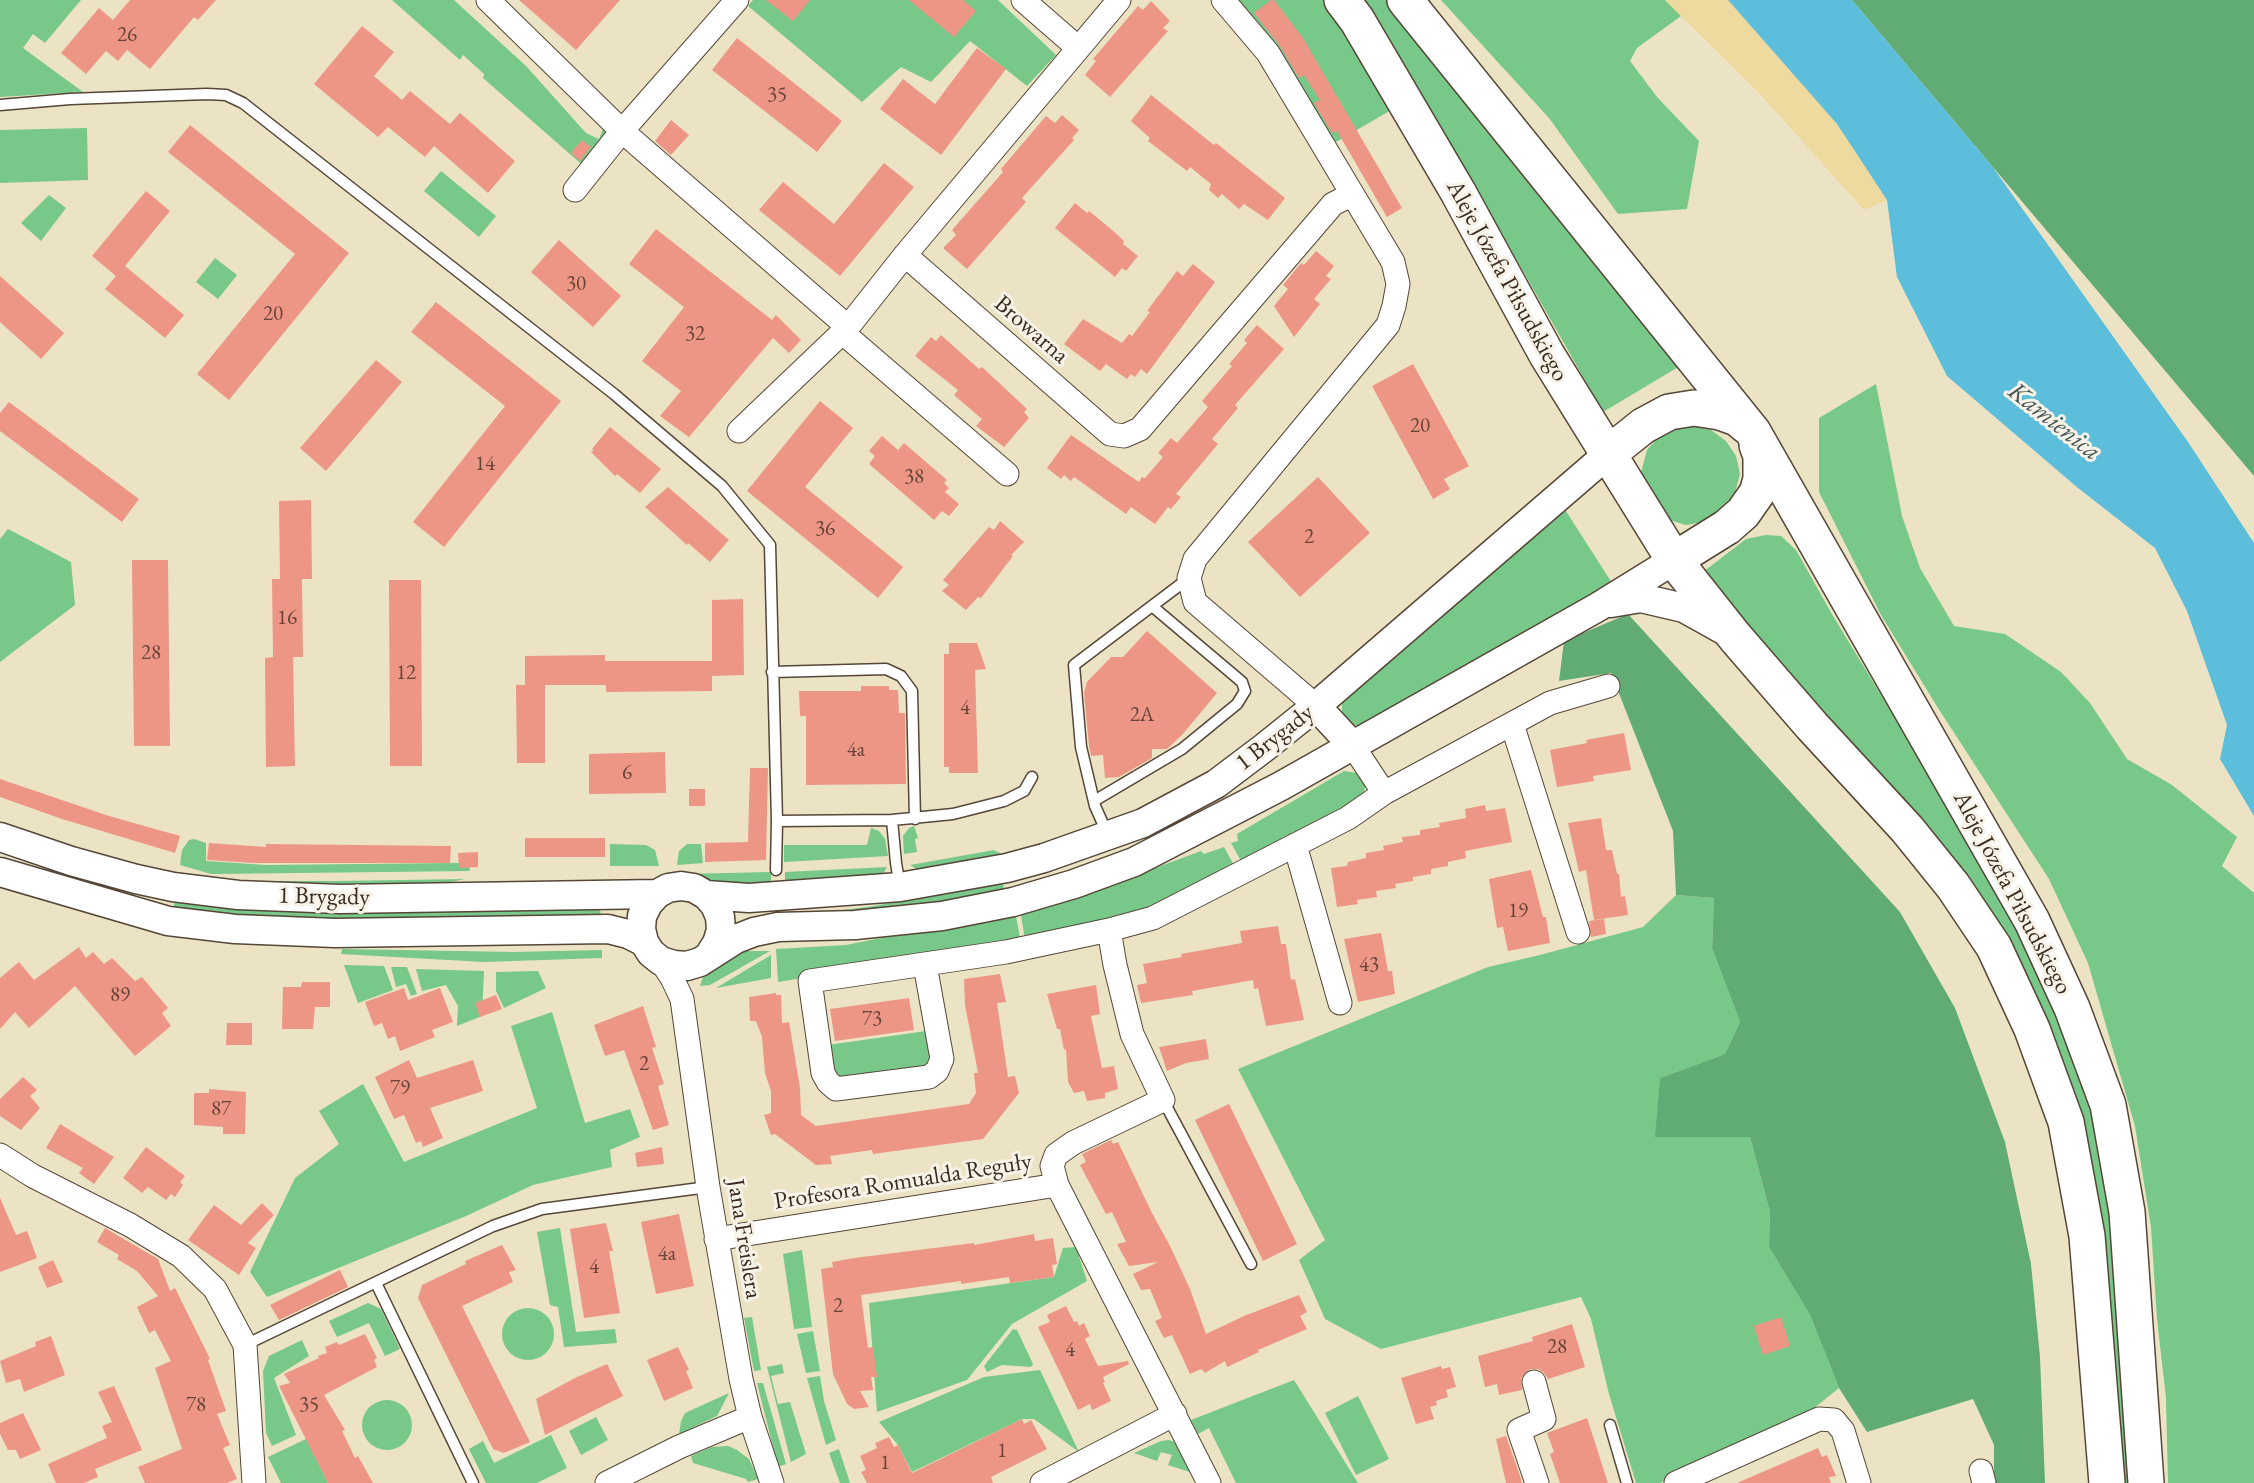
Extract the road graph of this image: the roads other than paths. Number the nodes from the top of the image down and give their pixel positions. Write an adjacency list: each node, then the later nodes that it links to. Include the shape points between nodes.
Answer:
1 (488, 0): 10 (street)
2 (737, 0): 10 (street)
3 (1023, 0): 8 (street)
4 (1119, 0): 8 (street)
5 (1223, 0): 12 (street, via 1268,52)
6 (1342, 0): 17 (main road, Aleje Józefa Piłsudskiego)
7 (1405, 0): 16 (main road, Aleje Józefa Piłsudskiego)
8 (1078, 48): 13 (street)
9 (0, 105): 24 (lane, via 207,94 226,94 243,103 614,394 722,486 770,545)
10 (622, 131): 11 (street); 14 (street)
11 (575, 190)
12 (1351, 195): 13 (street, Browarna, via 1333,204 1140,429 1124,436 1110,434); 20 (street, via 1393,262 1398,284 1388,325 1195,559)
13 (905, 255): 14 (street)
14 (846, 330): 15 (street); 18 (street)
15 (739, 430)
16 (1753, 432): 17 (main road, 1 Brygady, via 1737,418 1694,408 1668,412); 19 (main road, Aleje Józefa Piłsudskiego, via 1760,456 1757,494 1727,527); 73 (main road, Aleje Józefa Piłsudskiego, via 2032,921 2077,1020 2108,1105 2127,1212)
17 (1608, 454): 19 (main road, Aleje Józefa Piłsudskiego); 26 (street, 1 Brygady)
18 (1007, 474)
19 (1674, 561): 22 (street, 1 Brygady); 23 (main road, Aleje Józefa Piłsudskiego)
20 (1189, 578): 21 (lane); 26 (street, via 1195,602)
21 (1152, 606): 31 (lane, via 1074,665 1082,747); 31 (lane, via 1242,682 1245,691 1237,704 1182,748)
22 (1598, 607): 23 (street, via 1641,598 1684,608); 28 (street, 1 Brygady)
23 (1735, 637): 72 (main road, Aleje Józefa Piłsudskiego, via 1953,886 1994,947 2032,1029 2066,1122 2087,1236)
24 (772, 672): 32 (lane, via 886,669 901,676 912,691); 34 (lane)
25 (1608, 686): 27 (street, via 1550,703)
26 (1316, 706): 28 (street); 35 (street, 1 Brygady, via 1216,784)
27 (1512, 724): 30 (street); 44 (street)
28 (1353, 746): 30 (street); 46 (street, 1 Brygady, via 1134,862 1074,884 942,916 778,927 754,932)
29 (1032, 777): 32 (lane, via 1024,791 1004,801)
30 (1384, 793): 37 (street)
31 (1094, 801): 35 (lane)
32 (915, 819): 33 (lane)
33 (892, 820): 34 (lane); 40 (lane)
34 (777, 821): 38 (lane)
35 (1108, 836): 40 (street, 1 Brygady, via 1007,868)
36 (0, 837): 41 (street, 1 Brygady, via 136,879 238,895 340,899)
37 (1295, 845): 43 (street, via 1153,918); 49 (street)
38 (776, 870)
39 (0, 872): 45 (street, 1 Brygady, via 168,921 335,933 608,929 628,934)
40 (900, 887): 42 (street, 1 Brygady, via 749,898)
41 (657, 894): 42 (street, via 681,886); 45 (street, via 642,916 641,929)
42 (706, 895): 46 (street, via 715,905 721,930)
43 (1109, 930): 47 (street); 50 (street, via 1132,1034)
44 (1578, 932)
45 (653, 951): 46 (street, via 674,965 687,966); 48 (street, Jana Freislera)
46 (705, 958): 48 (street)
47 (925, 965): 47 (street, via 942,1059 937,1071 929,1077 836,1089 823,1073 810,981)
48 (682, 999): 53 (street, Jana Freislera)
49 (1339, 1003)
50 (1163, 1100): 52 (street, via 1056,1155 1052,1166); 55 (lane)
51 (0, 1154): 57 (street, via 181,1256 215,1289)
52 (1057, 1185): 54 (street, Profesora Romualda Reguły); 59 (street, Profesora Romualda Reguły)
53 (708, 1188): 54 (street, Jana Freislera); 56 (lane, via 541,1209 493,1226)
54 (716, 1239): 60 (street, Jana Freislera)
55 (1251, 1264)
56 (376, 1283): 57 (lane); 63 (lane)
57 (245, 1345): 62 (street)
58 (1534, 1382): 68 (street, via 1544,1419 1520,1430)
59 (1175, 1414): 66 (street); 67 (street, Profesora Romualda Reguły)
60 (750, 1418): 64 (street); 65 (street, Jana Freislera)
61 (1610, 1425): 69 (lane)
62 (254, 1483)
63 (473, 1483)
64 (607, 1483)
65 (772, 1483)
66 (1042, 1483)
67 (1209, 1483)
68 (1537, 1483)
69 (1627, 1483)
70 (1676, 1483): 71 (street, via 1819,1419 1835,1420 1843,1431)
71 (1859, 1483)
72 (2106, 1483)
73 (2146, 1483)

